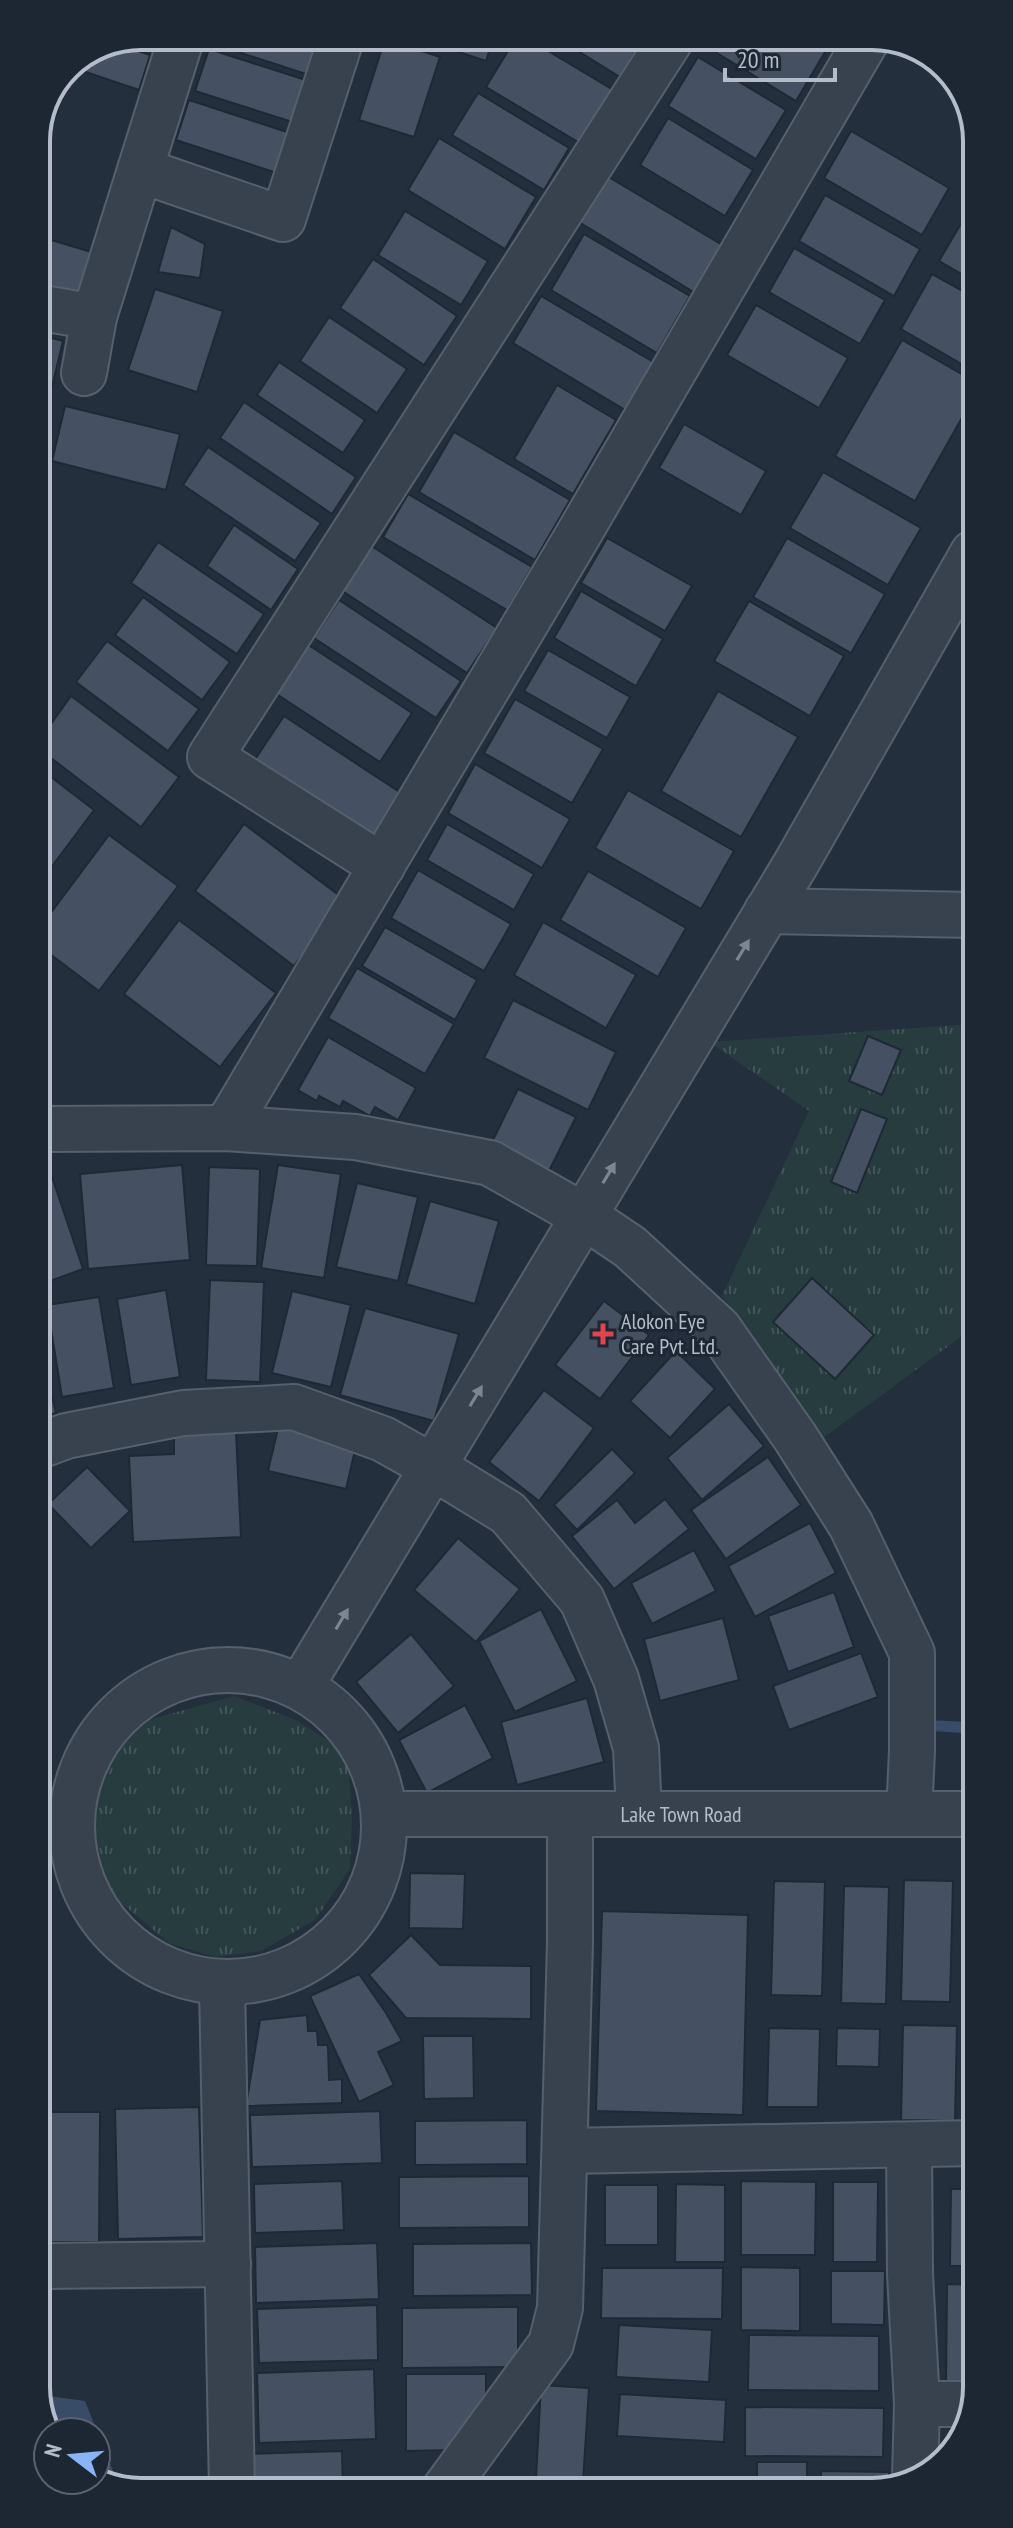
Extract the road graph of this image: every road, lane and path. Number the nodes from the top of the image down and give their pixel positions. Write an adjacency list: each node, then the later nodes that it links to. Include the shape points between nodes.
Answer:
1 (178, 50): 5 (street)
2 (337, 50): 5 (street, via 283,219)
3 (664, 50): 10 (street, via 210,757)
4 (861, 50): 10 (street)
5 (140, 170): 7 (street)
6 (50, 309): 7 (street)
7 (94, 317): 8 (street)
8 (84, 373)
9 (963, 570): 11 (street)
10 (382, 866): 13 (street)
11 (767, 911): 12 (street); 15 (street, one-way to 11)
12 (963, 915)
13 (226, 1128): 14 (street); 15 (street, via 355,1137 490,1163)
14 (50, 1131)
15 (584, 1216): 17 (street, one-way to 15); 23 (street, via 630,1247 719,1329 851,1525 912,1653)
16 (50, 1442): 17 (street, via 183,1413 294,1407 383,1439)
17 (433, 1467): 18 (street, one-way to 17); 20 (street, via 508,1513 582,1600 616,1679 636,1748)
18 (301, 1686): 19 (street, via 247,1669 190,1672 139,1696 98,1736); 21 (street, via 344,1718 372,1762)
19 (58, 1787): 25 (street, via 70,1822)
20 (639, 1813): 22 (street, Lake Town Road); 23 (street, Lake Town Road)
21 (385, 1814): 22 (street, Lake Town Road); 26 (street, via 377,1872 367,1899 341,1935 292,1968 265,1979)
22 (570, 1814): 29 (street)
23 (909, 1814): 24 (street, Lake Town Road)
24 (963, 1814)
25 (57, 1859): 26 (street, via 111,1931 142,1959 181,1977)
26 (222, 1984): 30 (street)
27 (963, 2143): 28 (street)
28 (909, 2145): 29 (street); 32 (street)
29 (565, 2151): 36 (street, via 560,2308 551,2344)
30 (228, 2264): 31 (street); 35 (street)
31 (50, 2266)
32 (917, 2404): 33 (street); 34 (street)
33 (961, 2404)
34 (915, 2467)
35 (232, 2478)
36 (453, 2478)

